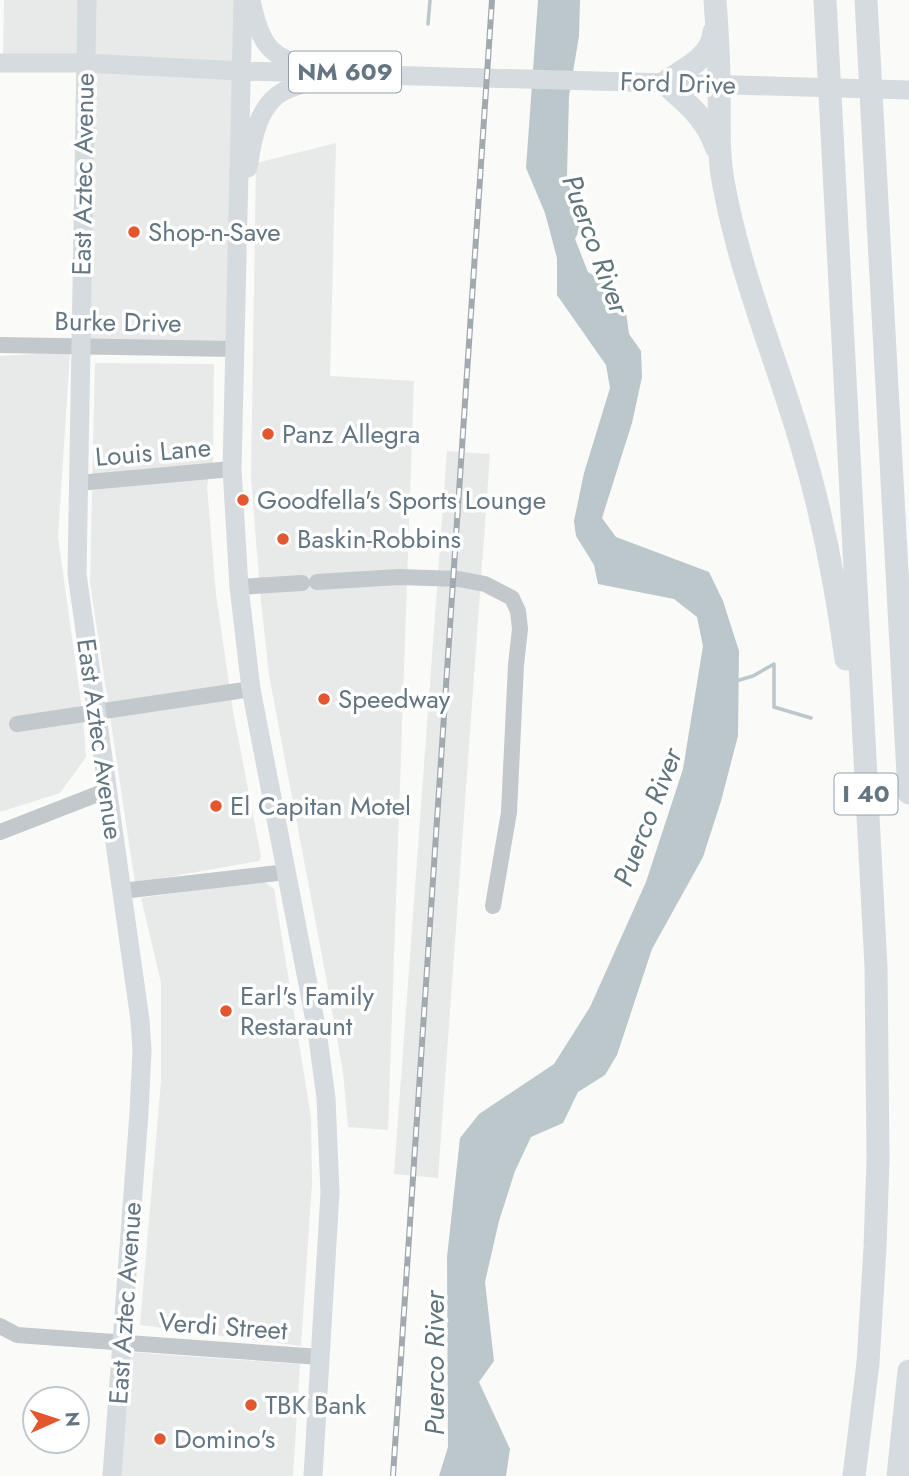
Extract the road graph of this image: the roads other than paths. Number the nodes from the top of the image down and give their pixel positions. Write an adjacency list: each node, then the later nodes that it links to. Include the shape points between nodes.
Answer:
1 (86, 0): 8 (main road, East Aztec Avenue)
2 (243, 0): 9 (main road)
3 (251, 0): 10 (main road, via 262,39 271,51 287,62)
4 (825, 0): 28 (highway, I 40)
5 (866, 0): 26 (highway, I 40)
6 (715, 3): 11 (highway, via 713,40 705,54); 12 (highway)
7 (0, 63): 8 (main road)
8 (85, 63): 9 (main road); 17 (main road, East Aztec Avenue)
9 (242, 71): 10 (main road, NM 609); 15 (main road)
10 (343, 72): 11 (main road, Ford Drive / NM 609); 15 (main road, via 286,90 265,109 250,156)
11 (653, 82): 12 (main road, Ford Drive / NM 609); 14 (highway, via 688,104 711,132)
12 (719, 85): 13 (main road, Ford Drive / NM 609); 14 (highway)
13 (909, 90)
14 (723, 184): 28 (highway, via 742,262 820,508 836,590)
15 (236, 277): 18 (main road)
16 (0, 345): 17 (street, Burke Drive)
17 (80, 346): 18 (street, Burke Drive); 20 (main road, East Aztec Avenue)
18 (235, 349): 19 (main road)
19 (232, 469): 20 (street, Louis Lane); 21 (main road)
20 (78, 483): 23 (main road, East Aztec Avenue, via 77,574)
21 (239, 587): 22 (main road); 31 (street, via 399,577 458,579 485,584 512,598 520,629 509,811)
22 (251, 689): 23 (street); 29 (main road)
23 (96, 714): 24 (street); 25 (main road, East Aztec Avenue)
24 (17, 724)
25 (108, 790): 27 (street); 30 (main road, East Aztec Avenue)
26 (909, 793)
27 (0, 832)
28 (869, 845): 38 (highway, I 40, via 876,967 878,1159 868,1363)
29 (286, 872): 30 (street); 34 (main road, via 326,1098 330,1193)
30 (122, 891): 33 (main road, East Aztec Avenue, via 142,1050)
31 (493, 906)
32 (0, 1326): 33 (street, Verdi Street, via 17,1335)
33 (122, 1344): 34 (street, Verdi Street); 36 (main road, East Aztec Avenue)
34 (320, 1357): 37 (main road)
35 (909, 1371): 39 (highway)
36 (112, 1476)
37 (313, 1476)
38 (854, 1476)
39 (898, 1476)

